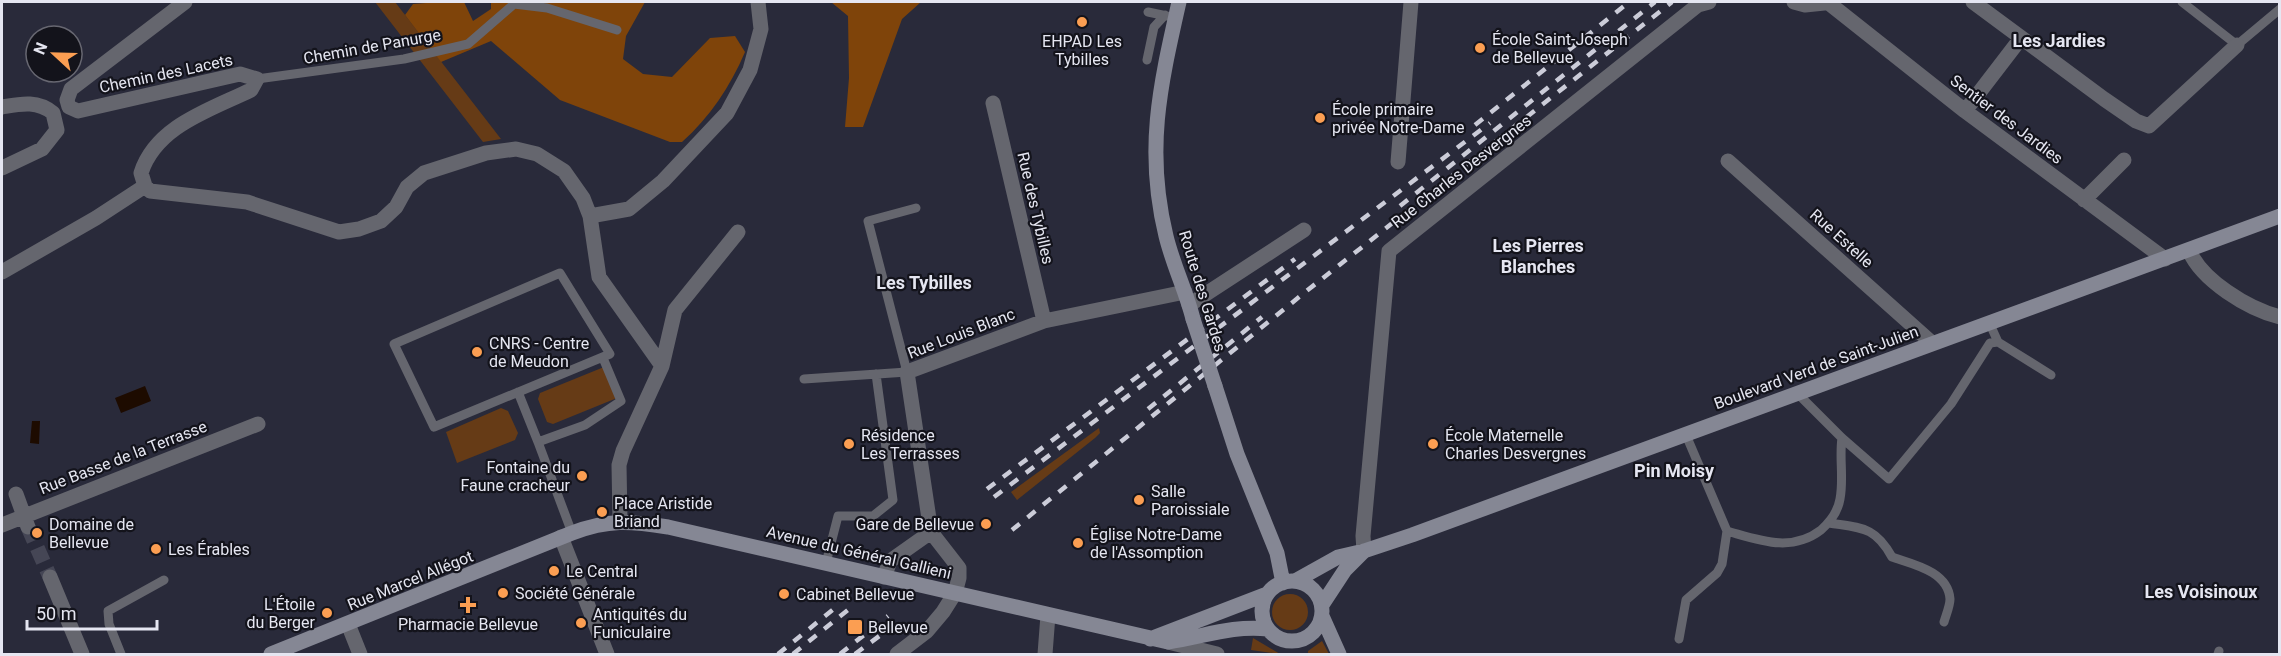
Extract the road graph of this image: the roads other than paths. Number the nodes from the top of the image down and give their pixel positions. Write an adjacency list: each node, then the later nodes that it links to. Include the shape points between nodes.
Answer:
1 (185, 2): 17 (street, Chemin des Lacets, via 71,89 69,107 78,111 240,74)
2 (758, 2): 28 (street, via 761,29 750,70 727,113 663,181 629,209)
3 (1179, 2): 12 (main road, Route des Gardes)
4 (1412, 2): 23 (street)
5 (1709, 2): 61 (street, Rue Charles Desvergnes, via 1698,5 1389,251)
6 (1794, 2): 9 (street)
7 (1973, 2): 14 (street)
8 (2182, 2): 15 (lane)
9 (1832, 3): 20 (street, Sentier des Jardies)
10 (2280, 9): 15 (lane)
11 (1148, 12): 12 (lane)
12 (1170, 16): 16 (lane, via 1154,27); 35 (main road, Route des Gardes, via 1154,134 1155,169 1167,238)
13 (617, 30): 17 (lane, Chemin de Panurge, via 548,8 514,4 468,44 404,59)
14 (2021, 38): 15 (street, via 2103,99 2149,126); 20 (street)
15 (2237, 45)
16 (1147, 60)
17 (257, 80): 25 (street, via 251,90 175,127 145,162 141,173)
18 (993, 103): 37 (street, Rue des Tybilles)
19 (2, 107): 24 (street, via 40,105 53,112 57,130 42,149)
20 (1965, 111): 26 (street, Sentier des Jardies)
21 (2124, 160): 26 (street)
22 (1728, 161): 40 (street, Rue Estelle)
23 (1398, 162)
24 (2, 168)
25 (145, 186): 28 (street, via 150,191 247,202 339,232 381,221 396,207 407,187 424,173 486,153 516,149 537,154 564,171); 34 (street)
26 (2084, 200): 33 (street, Sentier des Jardies)
27 (916, 208): 43 (lane, via 868,222)
28 (590, 216): 42 (street, via 599,277)
29 (2280, 216): 32 (main road, Boulevard Verd de Saint-Julien)
30 (1304, 230): 35 (street, Rue Louis Blanc)
31 (738, 232): 42 (street, via 675,310)
32 (2189, 250): 33 (main road, Boulevard Verd de Saint-Julien); 36 (street, via 2205,276 2265,313)
33 (2165, 259): 38 (main road, Boulevard Verd de Saint-Julien)
34 (2, 272)
35 (1189, 305): 37 (street, Rue Louis Blanc); 66 (main road, Route des Gardes, bridge, via 1237,454)
36 (2280, 317)
37 (1044, 321): 43 (street, Rue Louis Blanc)
38 (1989, 322): 39 (lane); 40 (main road, Boulevard Verd de Saint-Julien)
39 (1998, 342): 45 (lane); 51 (lane, via 1990,343 1951,404 1890,479)
40 (1932, 343): 48 (main road, Boulevard Verd de Saint-Julien)
41 (603, 358): 47 (lane); 47 (lane, via 610,354 560,273 394,344 434,427); 52 (lane, via 621,401 585,425)
42 (662, 366): 54 (street, via 619,465)
43 (907, 372): 44 (lane); 59 (street, Rue Louis Blanc)
44 (876, 374): 46 (lane); 62 (lane, via 893,500 873,516 838,516)
45 (2051, 375)
46 (804, 379)
47 (518, 392): 52 (lane)
48 (1797, 393): 50 (main road, Boulevard Verd de Saint-Julien); 51 (lane)
49 (258, 424): 55 (street, Rue Basse de la Terrasse)
50 (1686, 435): 58 (lane); 61 (main road, Boulevard Verd de Saint-Julien)
51 (1842, 438): 56 (lane, via 1840,501)
52 (538, 442): 60 (lane)
53 (16, 494): 55 (street)
54 (620, 520): 60 (main road, Avenue du Général Gallieni); 62 (main road, Avenue du Général Gallieni, via 668,526)
55 (25, 521): 57 (street, Rue Basse de la Terrasse)
56 (1829, 523): 58 (lane, via 1793,544 1770,544); 71 (lane, via 1864,529 1882,538 1892,557 1924,567 1944,582 1950,599)
57 (2, 525)
58 (1727, 531): 75 (lane, via 1717,573 1686,600)
59 (931, 532): 64 (street, via 890,561); 67 (street, Rue Louis Blanc, via 959,568)
60 (567, 535): 72 (main road, Rue Marcel Allégot); 82 (street)
61 (1364, 551): 66 (main road, Boulevard Verd de Saint-Julien, via 1338,557); 69 (main road, Boulevard Verd de Saint-Julien, via 1345,570)
62 (826, 563): 64 (main road, Avenue du Général Gallieni)
63 (50, 577): 78 (street)
64 (884, 577): 67 (main road, Avenue du Général Gallieni)
65 (164, 580): 79 (lane, via 108,611)
66 (1289, 582): 68 (main road); 69 (main road, via 1307,585 1317,593)
67 (955, 593): 70 (main road, Avenue du Général Gallieni); 83 (street, via 927,631)
68 (1267, 594): 73 (main road, via 1263,617); 74 (main road)
69 (1322, 610): 76 (main road, via 1317,628 1309,636); 88 (main road)
70 (1048, 615): 74 (main road, Avenue du Général Gallieni); 84 (street)
71 (1944, 622)
72 (348, 624): 80 (main road, Rue Marcel Allégot); 81 (street)
73 (1268, 629): 76 (main road); 77 (main road, Avenue du Général Gallieni, via 1224,629)
74 (1150, 639): 77 (main road, Avenue du Général Gallieni)
75 (1679, 639)
76 (1286, 641): 86 (main road); 87 (main road)
77 (1168, 642): 85 (street, Avenue du Général Gallieni)
78 (82, 654)
79 (121, 654)
80 (271, 654)
81 (360, 654)
82 (607, 654)
83 (897, 654)
84 (1045, 654)
85 (1217, 654)
86 (1295, 654)
87 (1300, 654)
88 (1339, 654)

